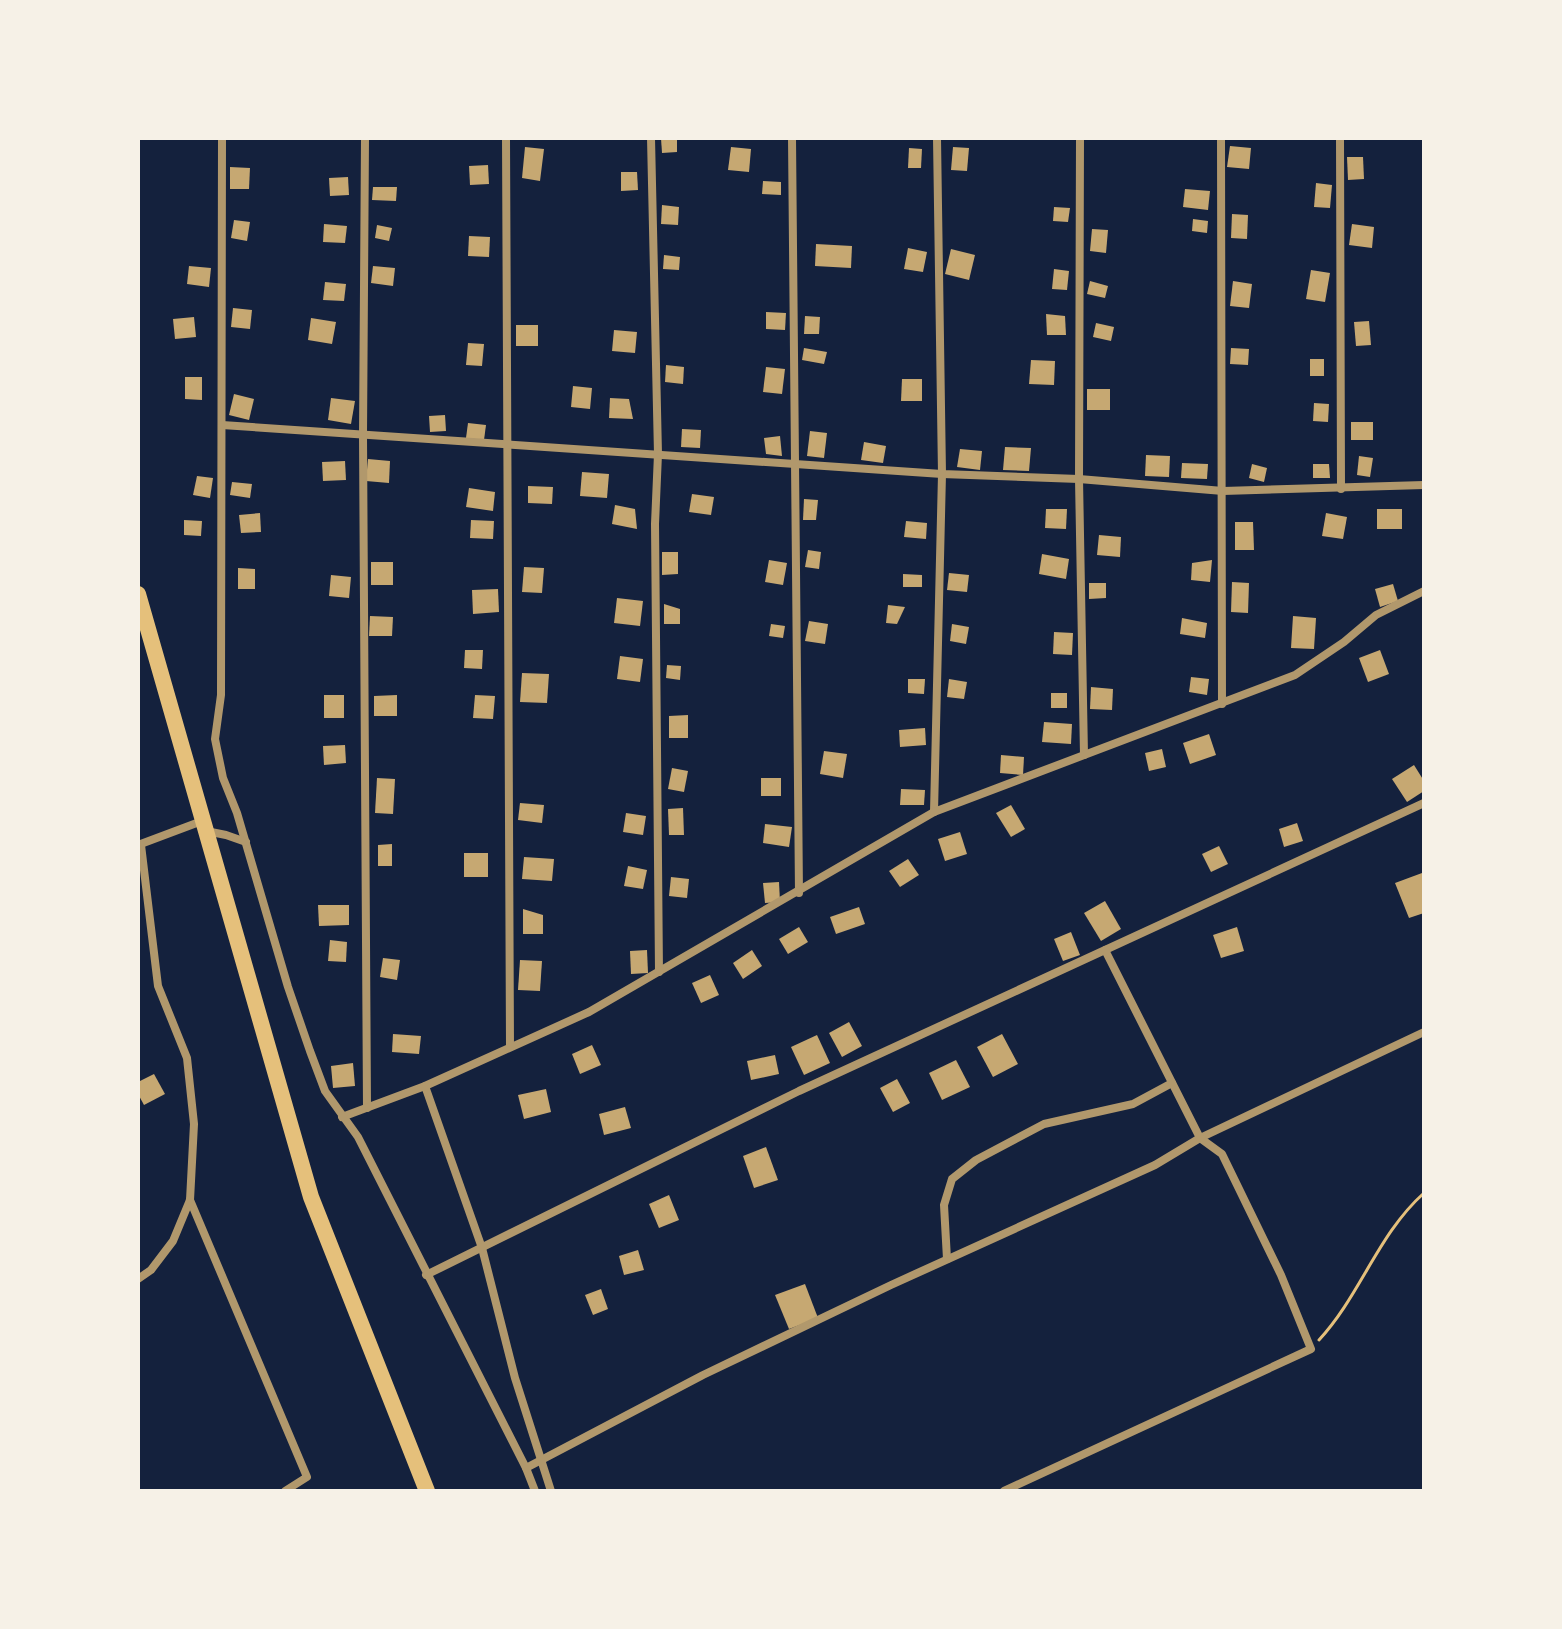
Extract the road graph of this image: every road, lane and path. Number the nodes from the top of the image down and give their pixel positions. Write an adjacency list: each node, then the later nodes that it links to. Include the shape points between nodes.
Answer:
1 (222, 138): 10 (street)
2 (365, 138): 11 (street)
3 (506, 138): 12 (street)
4 (651, 138): 13 (street)
5 (792, 138): 14 (street)
6 (937, 138): 15 (street)
7 (1080, 138): 16 (street)
8 (1221, 138): 19 (street)
9 (1340, 138): 18 (street)
10 (222, 425): 11 (street); 27 (street, via 221,695 215,739)
11 (363, 436): 12 (street); 36 (street)
12 (507, 443): 13 (street); 33 (street)
13 (658, 454): 14 (street); 31 (street)
14 (795, 464): 15 (street); 29 (street)
15 (942, 474): 16 (street); 25 (street)
16 (1079, 479): 19 (street); 23 (street)
17 (1424, 485): 18 (street)
18 (1341, 489): 19 (street)
19 (1223, 491): 22 (street)
20 (1424, 591): 22 (street, via 1376,615 1295,675)
21 (138, 594): 26 (main road)
22 (1222, 704): 23 (street)
23 (1084, 755): 25 (street)
24 (1424, 803): 30 (street)
25 (934, 812): 29 (street)
26 (205, 826): 27 (street); 28 (street); 49 (main road, via 311,1197)
27 (246, 842): 37 (street, via 310,1051)
28 (139, 845): 40 (street, via 158,986 187,1058 194,1124)
29 (799, 893): 31 (street)
30 (1105, 950): 34 (street); 41 (street, via 799,1091)
31 (659, 972): 33 (street, via 589,1012)
32 (1424, 1032): 38 (street)
33 (510, 1047): 35 (street)
34 (1172, 1083): 38 (street); 42 (street, via 1133,1104 1044,1124 976,1160 952,1179 944,1205)
35 (425, 1086): 36 (street); 41 (street)
36 (367, 1108): 37 (street)
37 (342, 1117): 43 (street, via 358,1137)
38 (1200, 1138): 42 (street, via 1155,1165); 45 (street, via 1222,1154)
39 (1424, 1193): 45 (path, via 1383,1240 1335,1323)
40 (190, 1200): 44 (street, via 173,1241); 48 (street, via 307,1477)
41 (482, 1248): 43 (street); 46 (street)
42 (947, 1259): 46 (street, via 703,1375)
43 (426, 1275): 47 (street)
44 (138, 1279)
45 (1311, 1349): 52 (street)
46 (541, 1461): 47 (street); 51 (street)
47 (526, 1468): 50 (street)
48 (285, 1491)
49 (427, 1491)
50 (535, 1491)
51 (551, 1491)
52 (1004, 1491)

